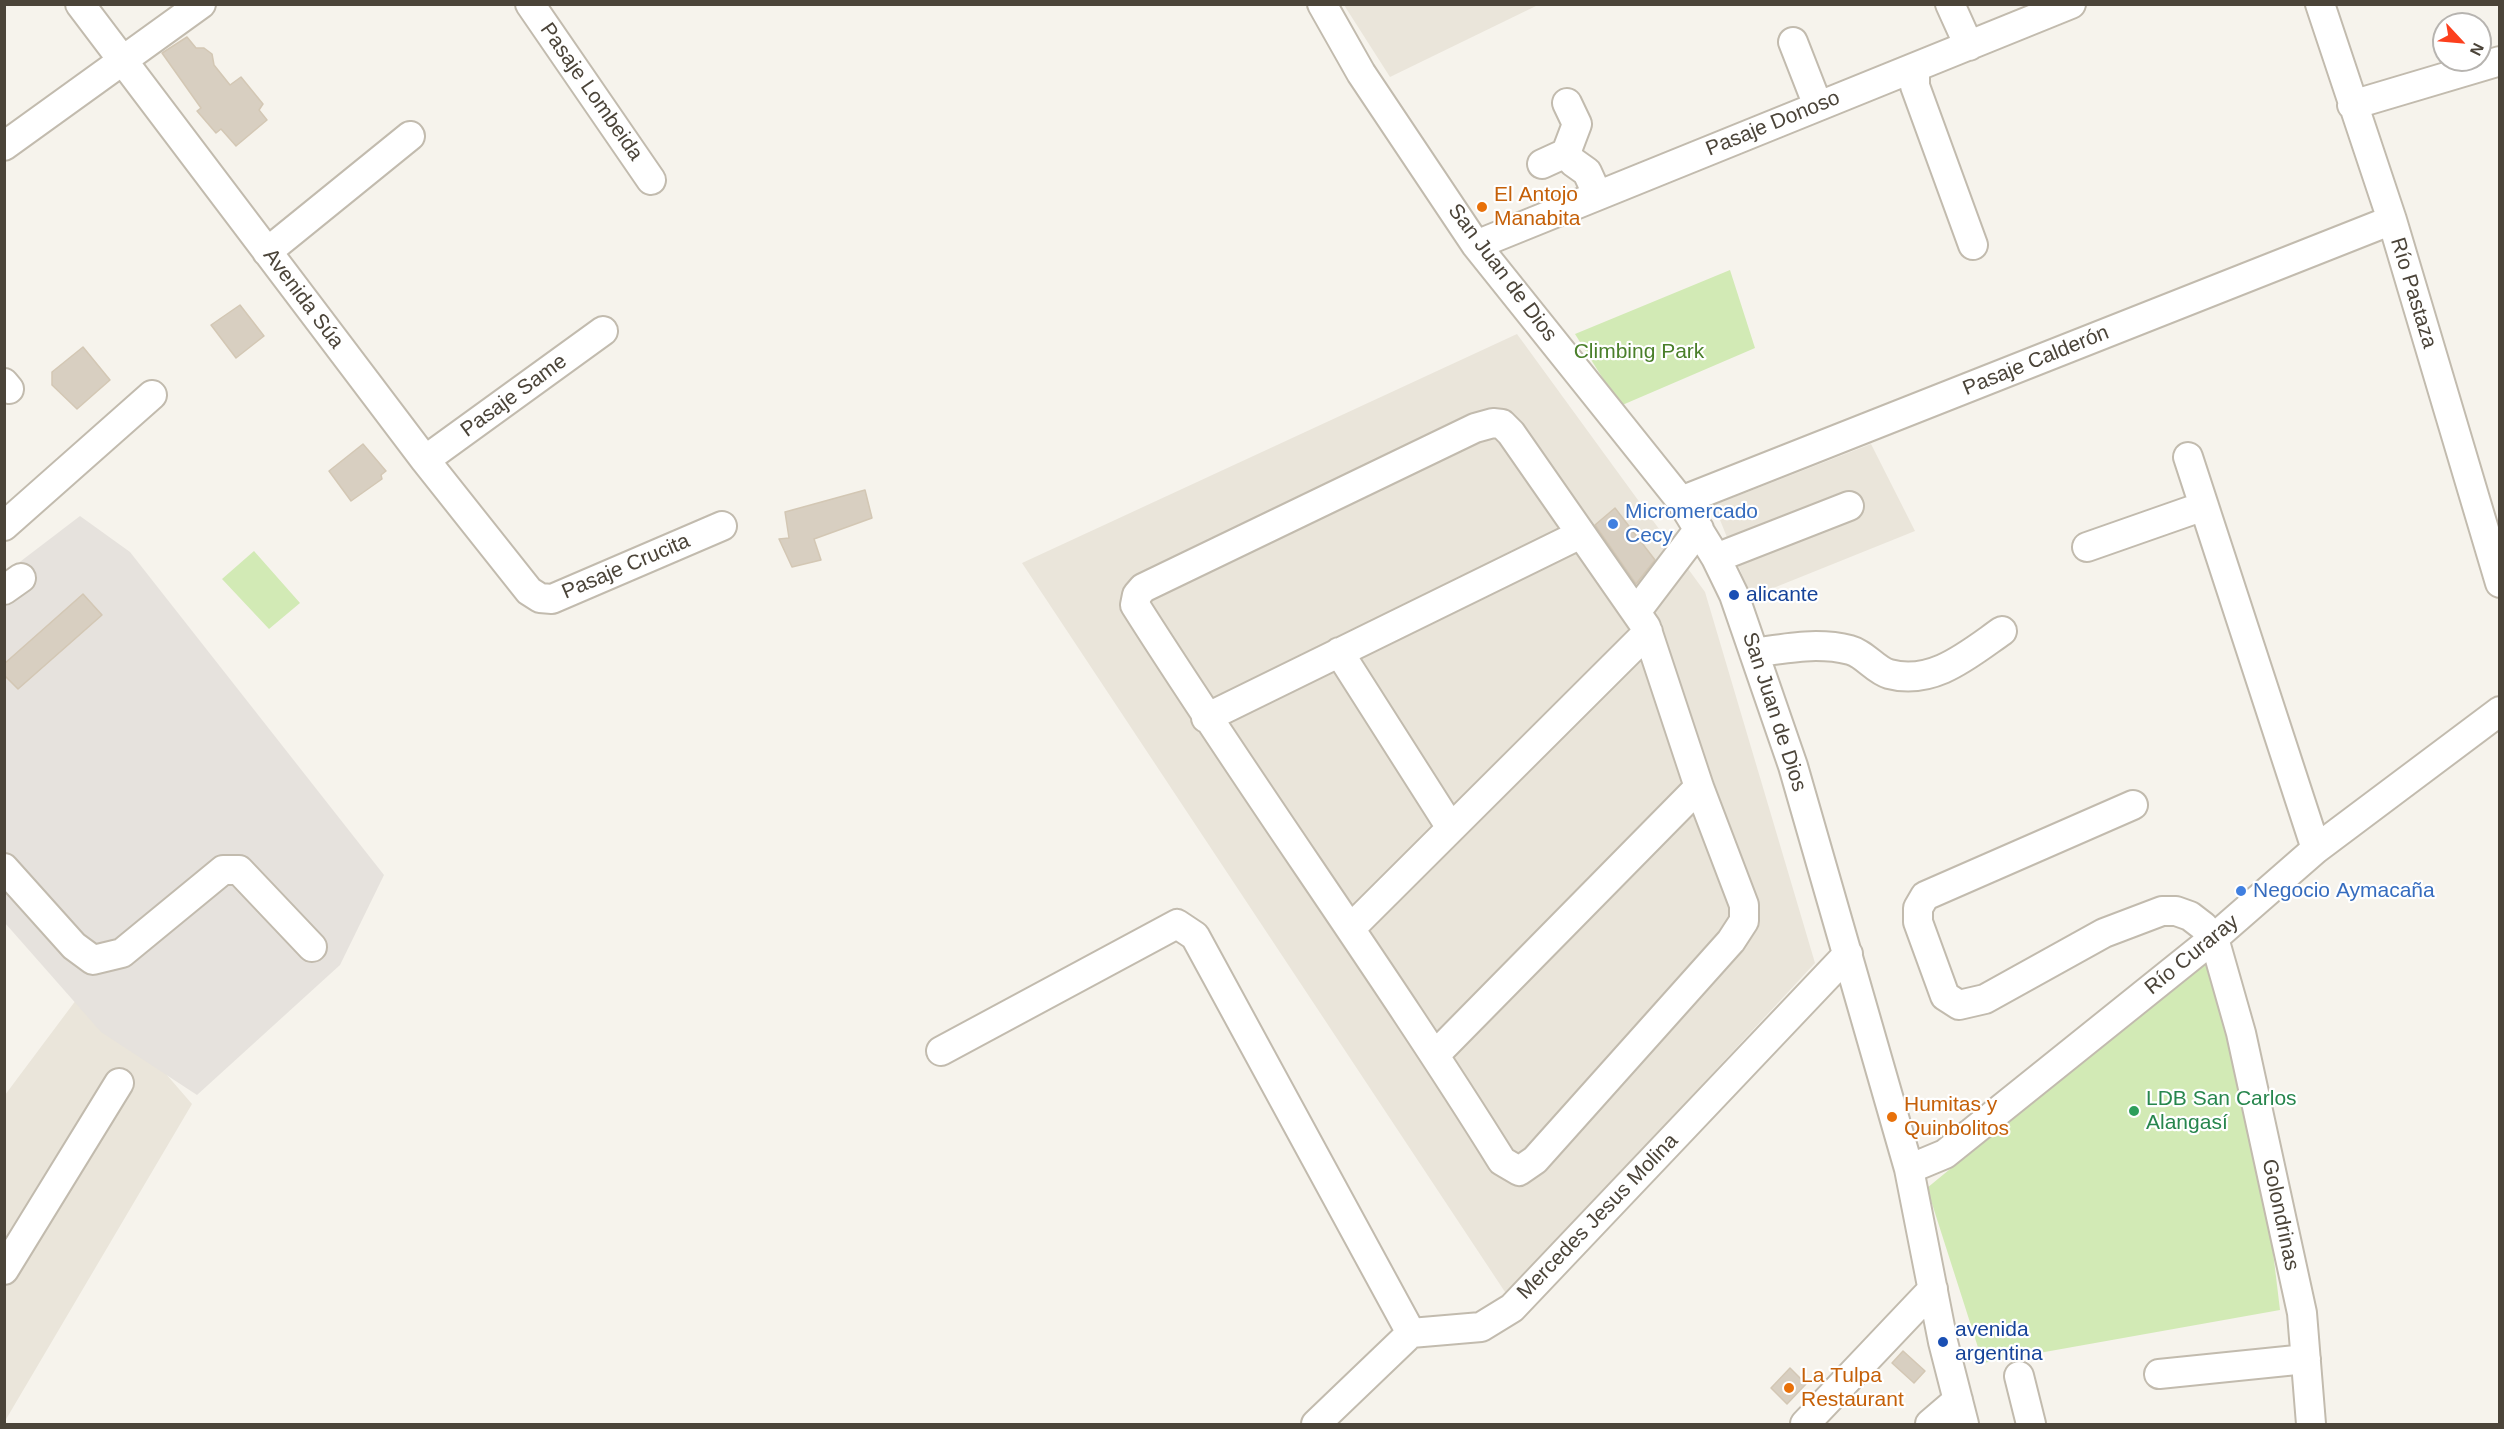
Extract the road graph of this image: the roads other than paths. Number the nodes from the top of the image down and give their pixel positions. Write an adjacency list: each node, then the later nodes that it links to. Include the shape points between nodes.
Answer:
1 (80, 4): 10 (street, Avenida Súa)
2 (201, 4): 10 (street)
3 (530, 4): 18 (street, Pasaje Lombeida)
4 (1322, 4): 21 (street, San Juan de Dios, via 1361,73)
5 (1950, 4): 9 (street)
6 (2071, 4): 9 (street, Pasaje Donoso)
7 (2320, 4): 14 (street, Río Pastaza)
8 (1793, 42): 15 (street)
9 (1969, 46): 12 (street, Pasaje Donoso)
10 (121, 61): 17 (street); 23 (street, Avenida Súa)
11 (2499, 61): 14 (street)
12 (1915, 68): 15 (street, Pasaje Donoso); 22 (street, via 1915,86)
13 (1567, 104): 19 (street, via 1577,124 1554,158 1573,162 1587,172)
14 (2352, 105): 20 (street, Río Pastaza)
15 (1818, 106): 19 (street, Pasaje Donoso)
16 (410, 136): 23 (street)
17 (4, 146)
18 (651, 180)
19 (1597, 194): 21 (street, Pasaje Donoso)
20 (2392, 220): 28 (street, Pasaje Calderón); 36 (street, Río Pastaza)
21 (1476, 245): 28 (street, San Juan de Dios)
22 (1973, 245)
23 (267, 252): 27 (street, Avenida Súa)
24 (603, 331): 27 (street, Pasaje Same)
25 (152, 395): 31 (street)
26 (2188, 457): 30 (street)
27 (425, 460): 37 (street, Avenida Súa)
28 (1681, 501): 34 (street, San Juan de Dios)
29 (1849, 506): 34 (street)
30 (2204, 506): 35 (street); 47 (street)
31 (4, 526)
32 (722, 526): 37 (street, Pasaje Crucita, via 552,599)
33 (1581, 534): 38 (street); 40 (street); 43 (street, via 1511,433 1502,424 1493,423 1474,428 1143,588 1136,605)
34 (1708, 544): 38 (street); 41 (street, San Juan de Dios, via 1734,595)
35 (2087, 547)
36 (2499, 582)
37 (529, 591)
38 (1643, 624): 44 (street); 46 (street)
39 (2002, 631): 41 (street, via 1946,669 1912,676 1888,674 1854,651 1831,646)
40 (1339, 652): 43 (street); 46 (street)
41 (1754, 653): 52 (street, San Juan de Dios, via 1793,766)
42 (2499, 711): 47 (street, Río Curaray)
43 (1206, 718): 49 (street)
44 (1699, 787): 54 (street); 54 (street, via 1744,905 1744,921 1731,941 1535,1160 1519,1172 1502,1161)
45 (2133, 806): 50 (street, via 1925,896 1918,909 1918,922 1945,996 1959,1005 1985,999 2104,933 2162,911 2190,916)
46 (1451, 828): 49 (street)
47 (2316, 849): 50 (street, Río Curaray)
48 (4, 868): 51 (street, via 74,946 93,960 122,952 223,870 239,870)
49 (1351, 928): 54 (street)
50 (2214, 938): 56 (street, Río Curaray, via 1945,1154); 60 (street, Golondrinas, via 2241,1033 2302,1313)
51 (312, 947)
52 (1848, 954): 56 (street, San Juan de Dios); 59 (street, Mercedes Jesus Molina, via 1512,1308 1481,1327)
53 (941, 1051): 59 (street, via 1178,924 1195,936)
54 (1436, 1054)
55 (119, 1083): 57 (street)
56 (1909, 1169): 58 (street, San Juan de Dios)
57 (4, 1270)
58 (1933, 1289): 63 (street, San Juan de Dios); 65 (street)
59 (1411, 1333): 64 (street)
60 (2306, 1359): 61 (street); 68 (street, Golondrinas)
61 (2159, 1374)
62 (2019, 1376): 67 (street)
63 (1961, 1412): 66 (street)
64 (1316, 1425)
65 (1805, 1425)
66 (1930, 1425)
67 (2031, 1425)
68 (2311, 1425)

